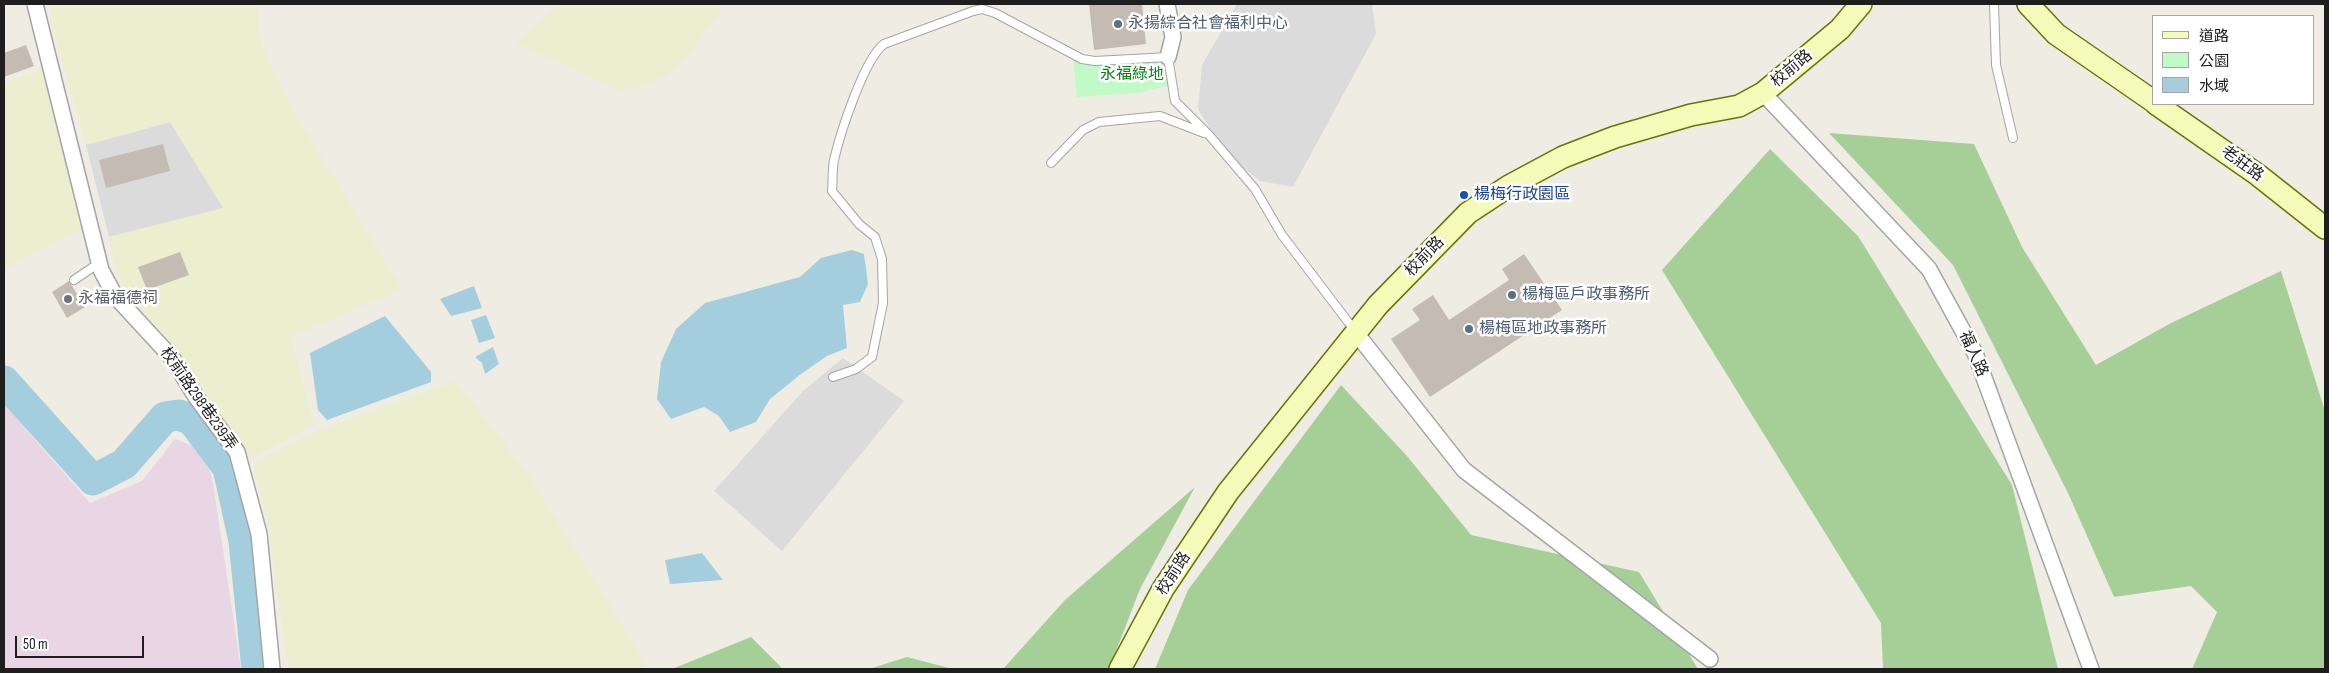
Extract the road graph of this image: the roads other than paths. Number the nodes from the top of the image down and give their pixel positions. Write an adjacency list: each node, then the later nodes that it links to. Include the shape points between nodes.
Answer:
1 (35, 4): 14 (street, 校前路298巷239弄)
2 (1167, 4): 6 (street, via 1173,37)
3 (1861, 4): 7 (street, 校前路, via 1840,29)
4 (1994, 4): 11 (lane, via 1996,65)
5 (2028, 4): 8 (street, via 2056,34)
6 (1168, 58): 10 (lane, via 1175,101); 17 (lane, via 1082,59 995,13 982,10 878,48 848,117 834,161 832,191 859,224 875,237 882,259 883,303 872,357 856,369)
7 (1763, 93): 16 (street, 校前路, via 1738,106 1691,115 1615,137 1563,157 1509,186 1468,213 1378,305); 21 (street, 福人路, via 1929,269 1975,353)
8 (2152, 100)
9 (2157, 105): 13 (street, 老莊路, via 2258,175)
10 (1208, 135): 12 (lane, via 1160,116 1099,122 1083,130); 16 (lane, via 1255,189 1282,235)
11 (2013, 138)
12 (1051, 163)
13 (2325, 228)
14 (99, 262): 15 (lane); 19 (street, 校前路298巷239弄, via 114,296 173,359 196,397 237,452 259,534)
15 (74, 280)
16 (1356, 333): 18 (street, via 1464,470); 20 (street, 校前路, via 1228,492 1163,589)
17 (833, 377)
18 (1710, 659)
19 (272, 669)
20 (1120, 669)
21 (2091, 669)

